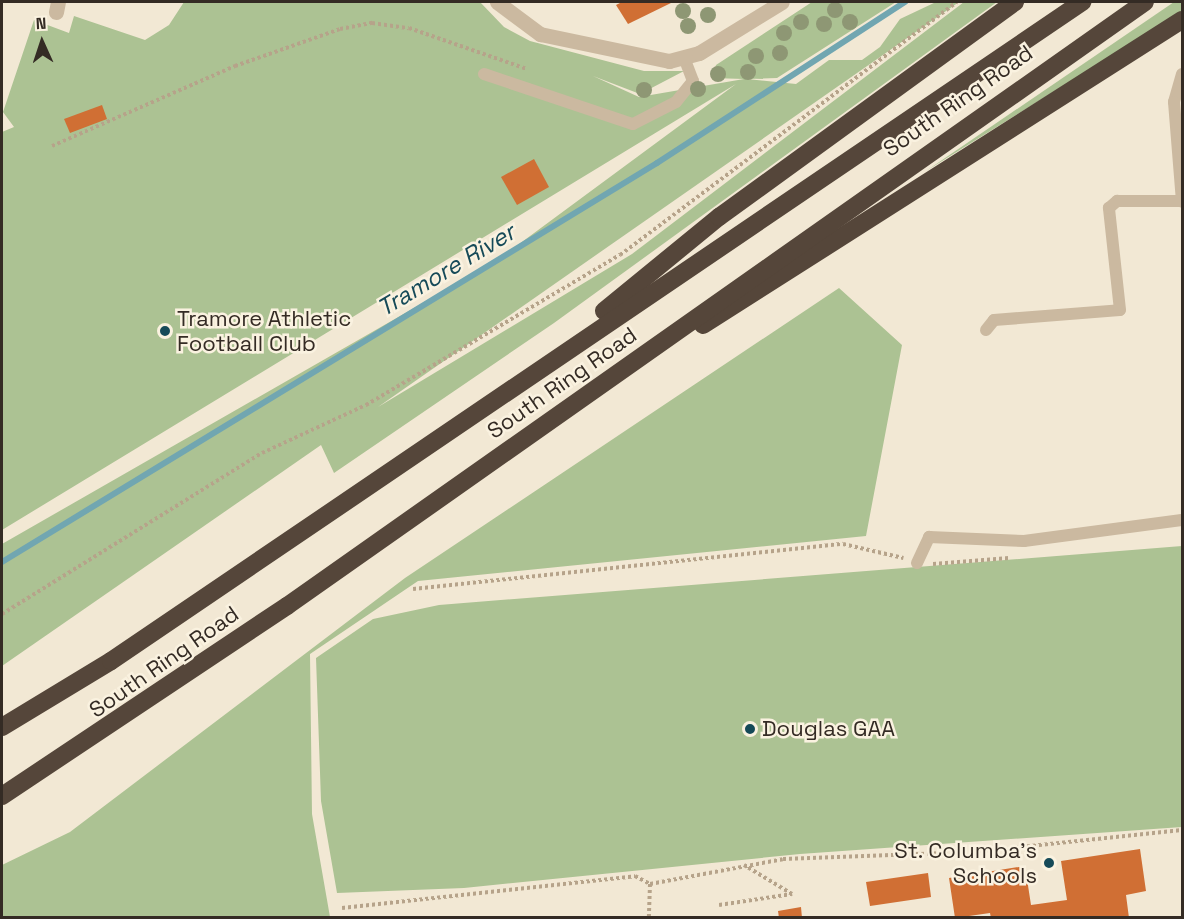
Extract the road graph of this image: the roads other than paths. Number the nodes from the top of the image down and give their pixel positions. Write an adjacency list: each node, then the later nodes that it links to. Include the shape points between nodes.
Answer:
1 (497, 2): 7 (street, via 540,34 652,60)
2 (782, 2): 7 (street)
3 (1015, 2): 12 (highway, via 719,217)
4 (1082, 2): 12 (highway, South Ring Road)
5 (1145, 2): 13 (highway, South Ring Road)
6 (1182, 20): 13 (highway)
7 (685, 60): 8 (lane, via 693,81 676,102 633,124)
8 (484, 74)
9 (1182, 74): 10 (lane, via 1174,102)
10 (1182, 202): 11 (lane, via 1117,201 1109,208 1120,310 994,320)
11 (986, 330)
12 (514, 384): 16 (highway, South Ring Road, via 120,654)
13 (592, 392): 17 (highway, South Ring Road, via 95,739)
14 (1182, 520): 15 (lane, via 1024,541 929,537)
15 (917, 563)
16 (2, 727)
17 (2, 796)

